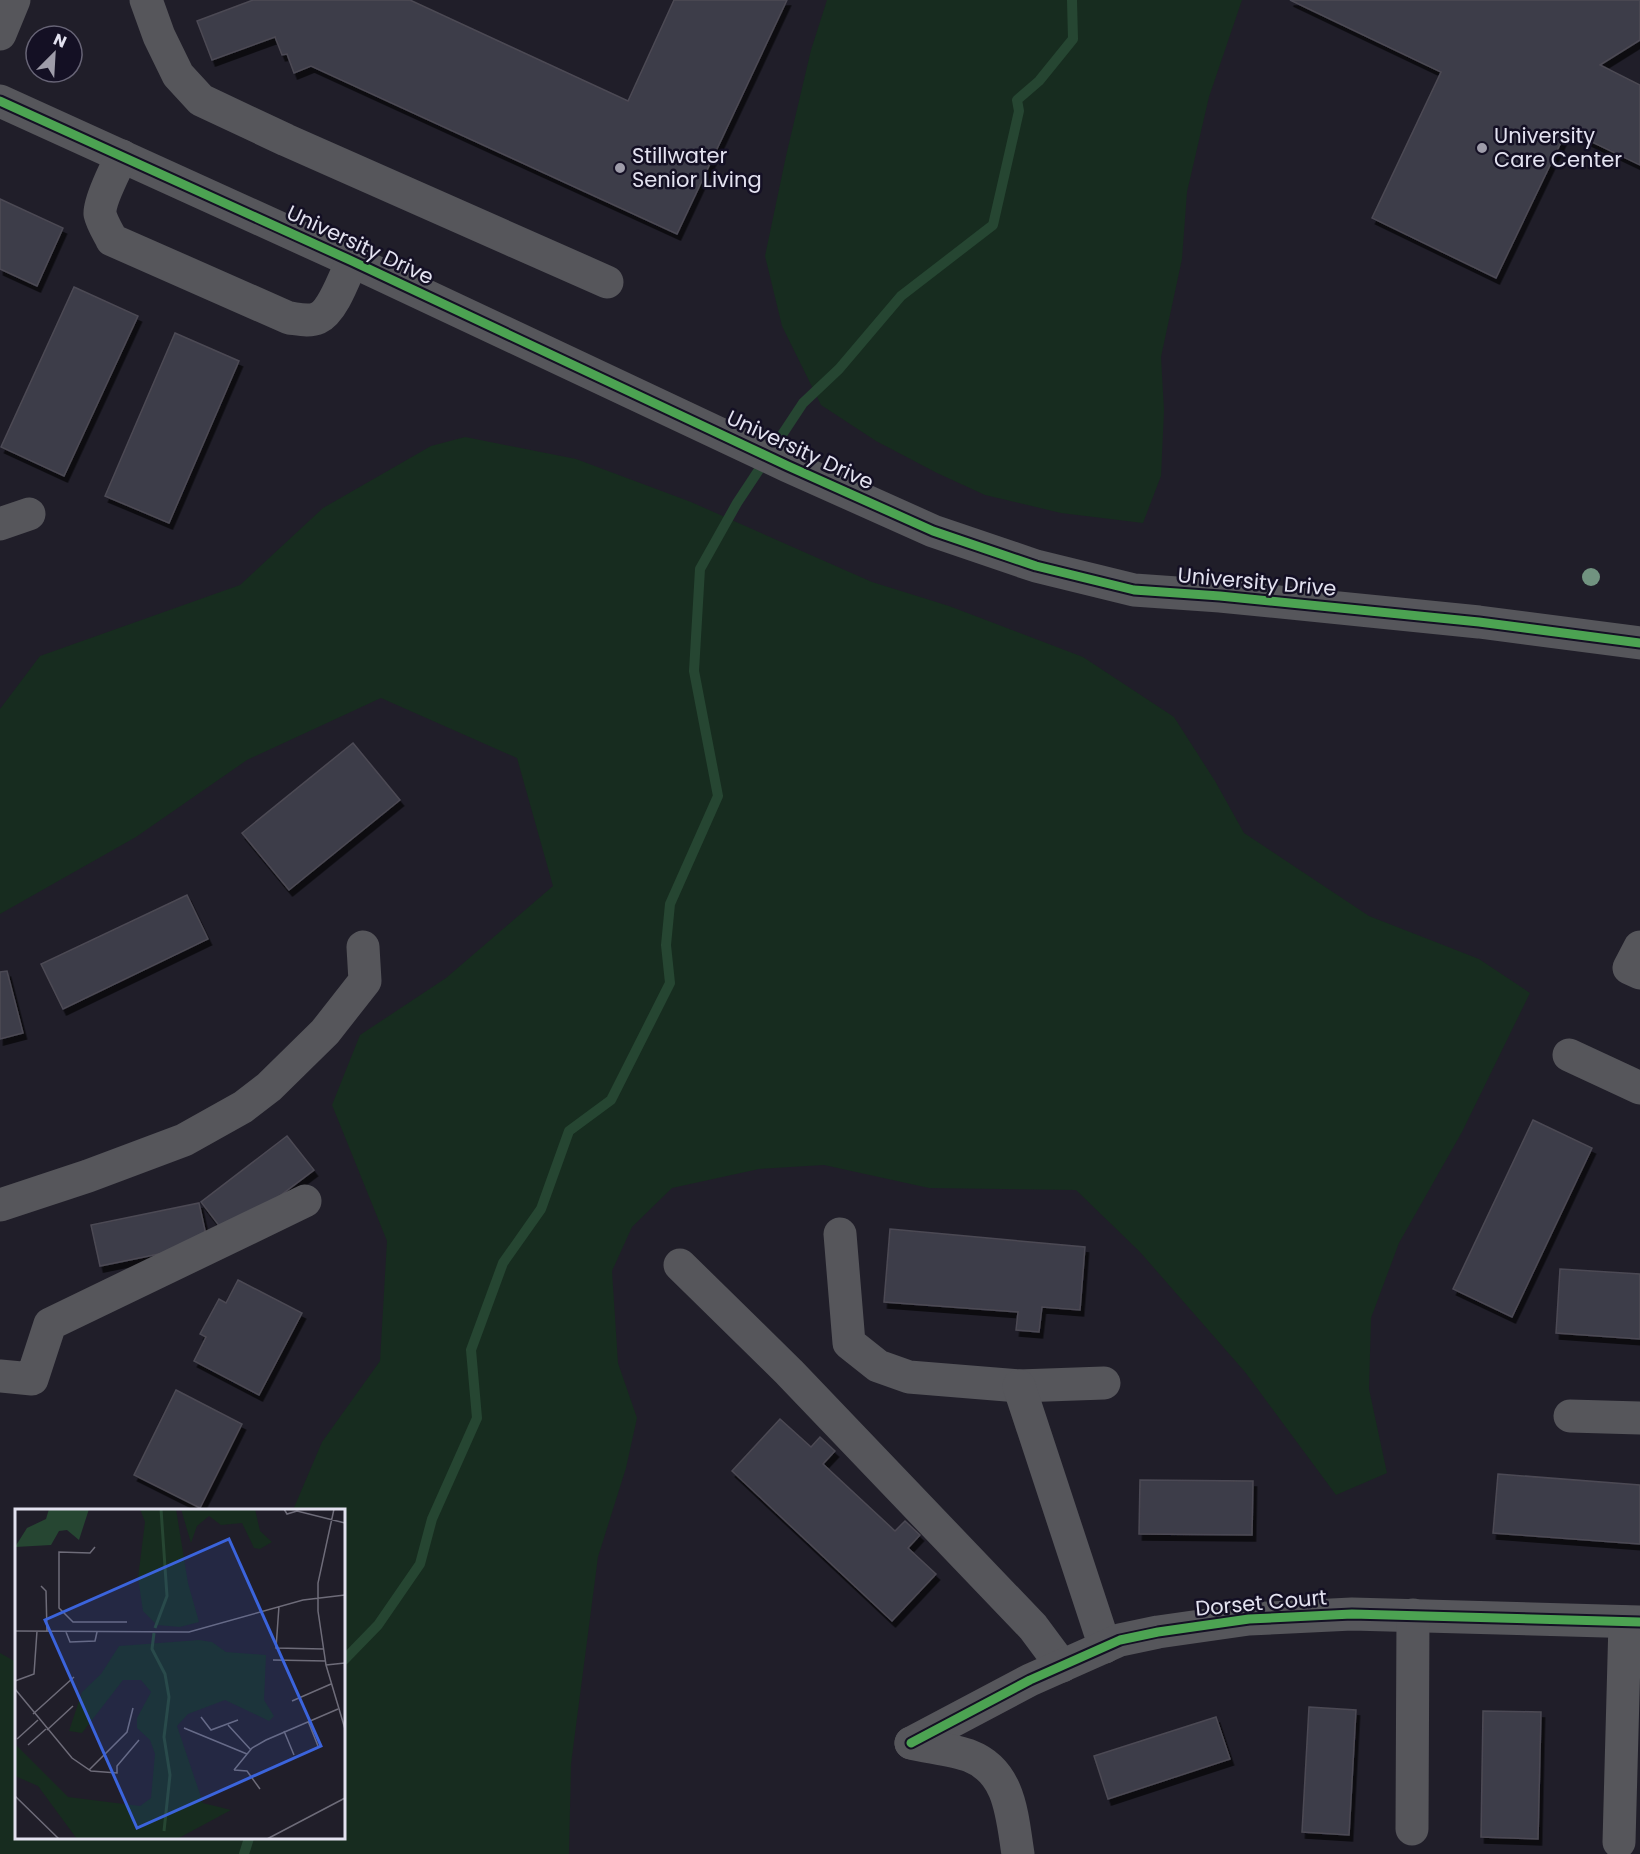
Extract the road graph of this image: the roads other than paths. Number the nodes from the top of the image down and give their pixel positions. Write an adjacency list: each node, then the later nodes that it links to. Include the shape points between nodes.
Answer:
1 (14, 0): 3 (street)
2 (146, 0): 7 (street, via 178,75 201,100)
3 (0, 34)
4 (0, 101): 5 (street, University Drive)
5 (122, 156): 6 (street, University Drive); 6 (street, via 100,212 112,240 289,318 304,320 318,318 329,308)
6 (352, 261): 8 (street, University Drive, via 798,471 933,531 1036,566 1134,590 1479,622)
7 (607, 282)
8 (1640, 644)
9 (363, 947): 15 (street, via 365,981 325,1032 243,1107 184,1140)
10 (1640, 947): 11 (street, via 1629,968)
11 (1640, 973)
12 (1569, 1055): 13 (street)
13 (1640, 1088)
14 (305, 1201): 18 (street, via 50,1324 32,1379)
15 (0, 1205)
16 (840, 1234): 20 (street, via 849,1343 878,1366 909,1377)
17 (680, 1264): 26 (street, via 797,1380 1033,1627)
18 (0, 1376)
19 (1104, 1383): 20 (street)
20 (1019, 1386): 25 (street)
21 (1570, 1416): 22 (street)
22 (1640, 1418)
23 (1413, 1615): 24 (street, Dorset Court); 25 (street, Dorset Court, via 1249,1619 1158,1632); 27 (street)
24 (1633, 1622): 28 (street)
25 (1105, 1647): 26 (street, Dorset Court)
26 (1062, 1666): 29 (street, Dorset Court, via 911,1743 970,1756 994,1771 1008,1794)
27 (1412, 1829)
28 (1619, 1842)
29 (1018, 1854)

